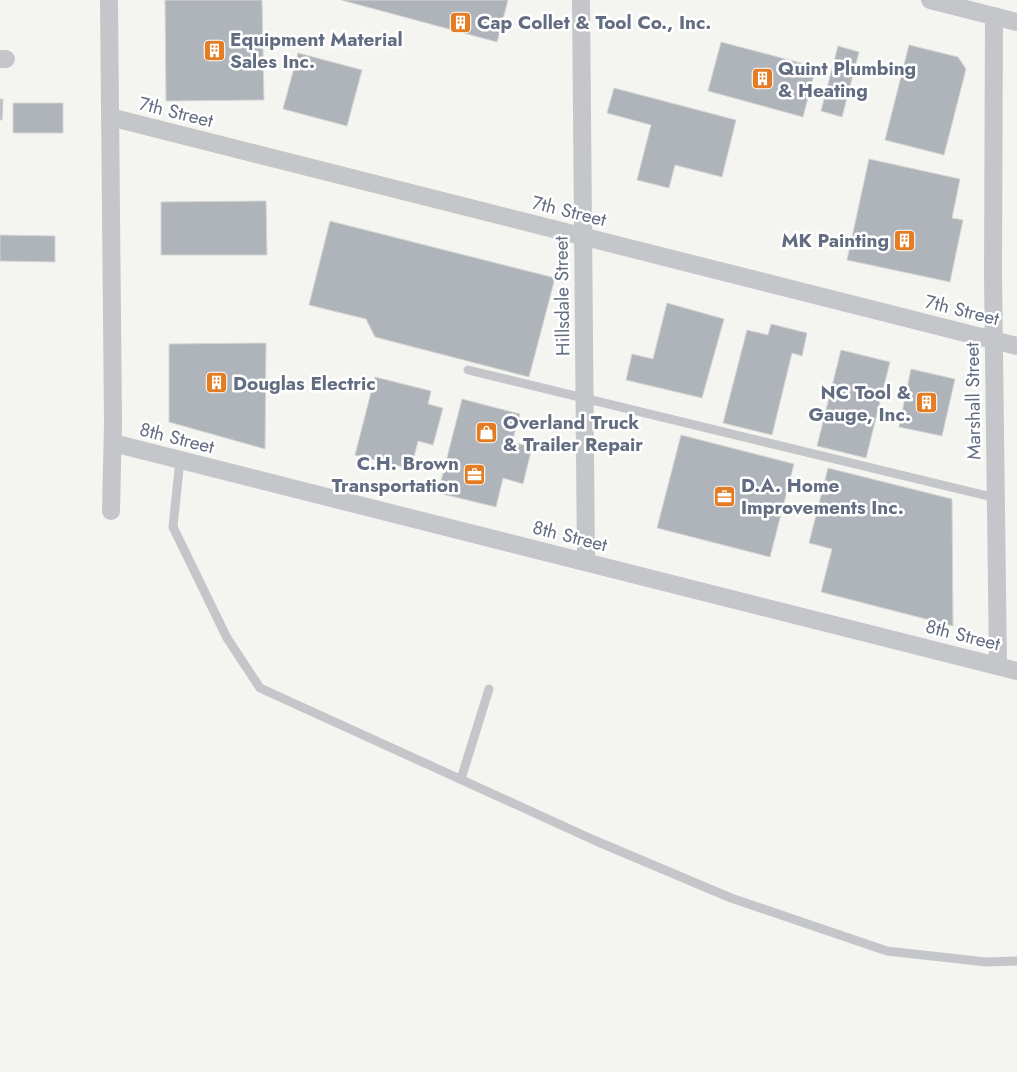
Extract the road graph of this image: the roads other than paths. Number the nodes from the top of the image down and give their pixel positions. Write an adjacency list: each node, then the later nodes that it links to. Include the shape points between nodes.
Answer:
1 (110, 0): 6 (street)
2 (581, 0): 7 (street, Hillsdale Street)
3 (930, 0): 4 (street)
4 (994, 16): 5 (street); 8 (street, Marshall Street)
5 (1017, 22)
6 (110, 117): 7 (street, 7th Street); 12 (street)
7 (583, 236): 8 (street, 7th Street); 11 (street, Hillsdale Street)
8 (994, 340): 9 (street, 7th Street); 14 (street, Marshall Street)
9 (1017, 346)
10 (468, 370): 11 (lane)
11 (585, 397): 14 (lane); 16 (street, Hillsdale Street)
12 (113, 443): 13 (street, 8th Street); 15 (street)
13 (180, 460): 16 (street, 8th Street); 20 (lane, via 173,527 227,638 260,688)
14 (996, 498): 17 (street, Marshall Street)
15 (111, 511)
16 (586, 562): 17 (street, 8th Street)
17 (998, 666): 18 (street, 8th Street)
18 (1017, 671)
19 (489, 689): 20 (lane)
20 (461, 779): 21 (lane, via 731,898 887,951 986,962)
21 (1017, 961)

